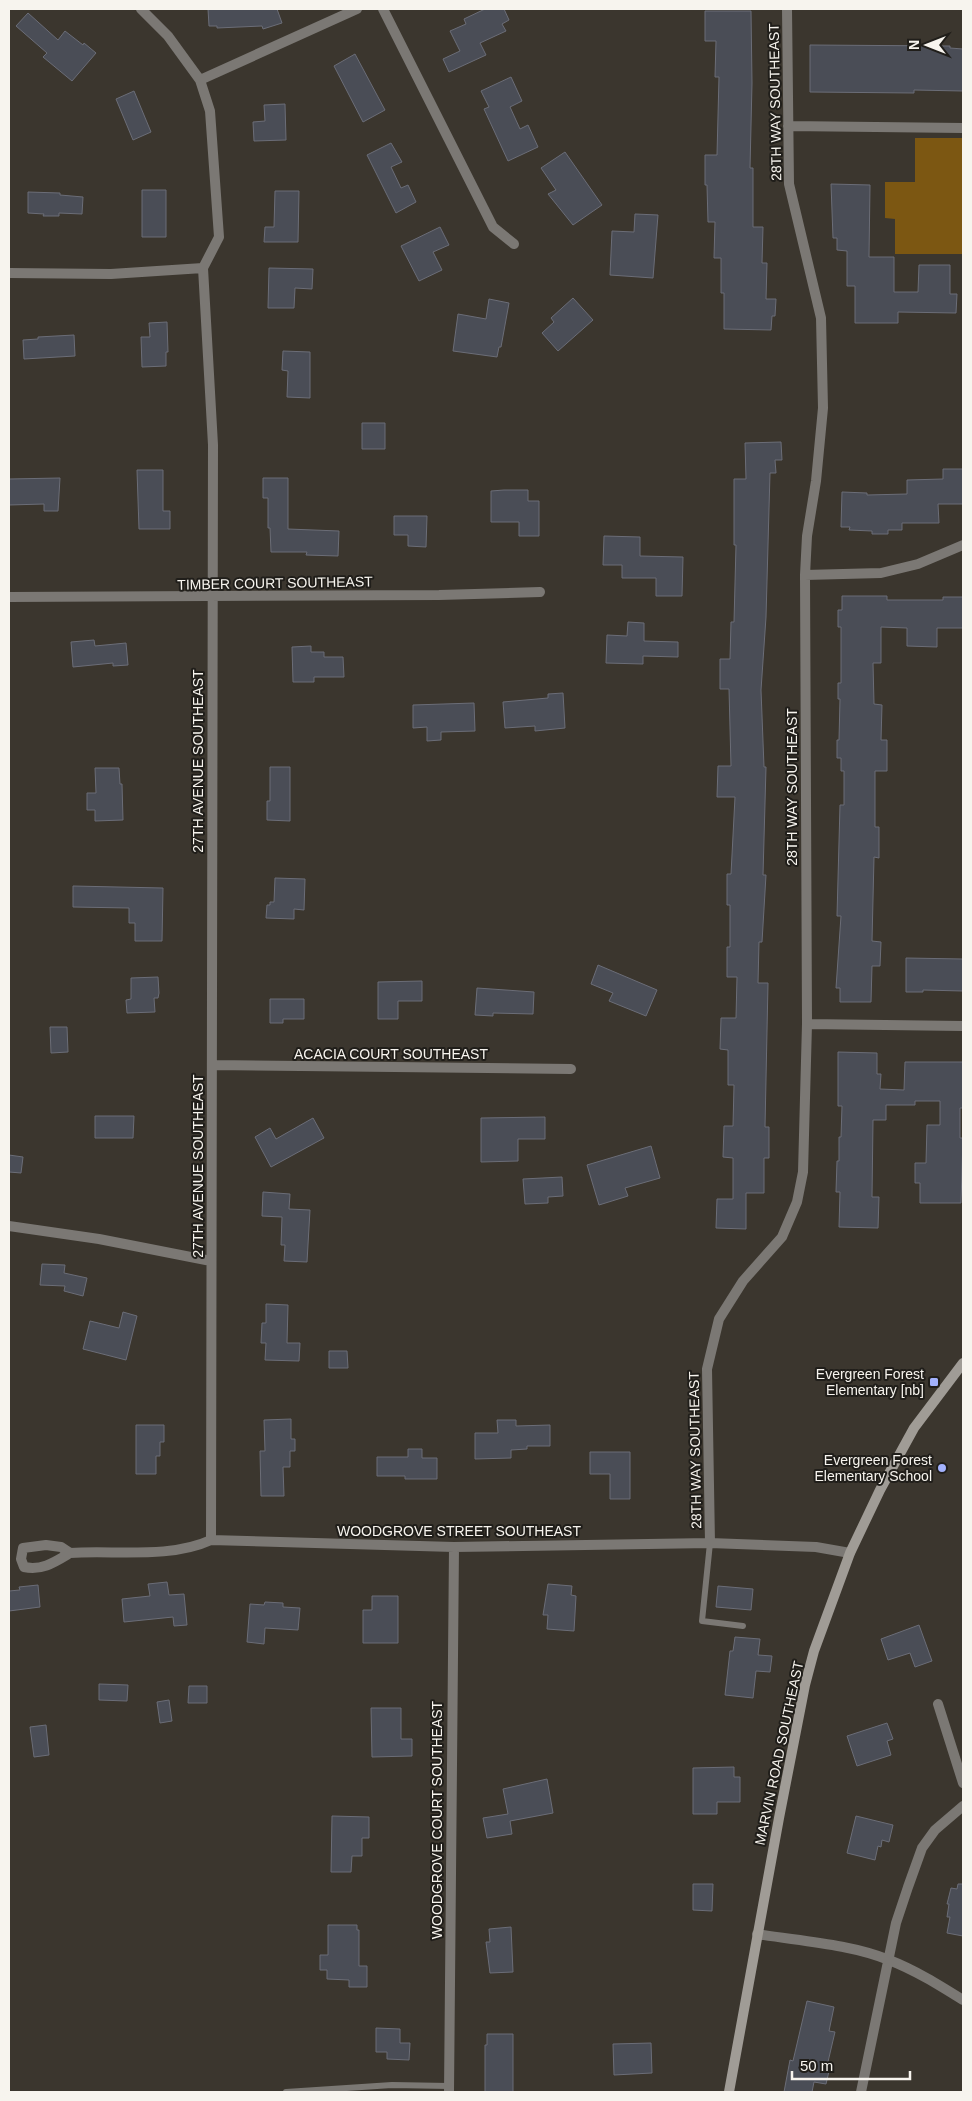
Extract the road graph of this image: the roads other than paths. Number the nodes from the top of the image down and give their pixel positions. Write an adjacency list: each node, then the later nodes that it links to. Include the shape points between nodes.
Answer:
1 (141, 9): 5 (street, 27TH AVENUE SOUTHEAST, via 168,36)
2 (357, 9): 5 (street)
3 (383, 9): 8 (street, via 493,227)
4 (787, 9): 6 (street, 28TH WAY SOUTHEAST)
5 (200, 80): 9 (street, 27TH AVENUE SOUTHEAST, via 210,111 218,237)
6 (788, 126): 7 (street); 12 (street, 28TH WAY SOUTHEAST, via 789,184 821,318 823,408)
7 (963, 128)
8 (514, 244)
9 (203, 268): 10 (street, via 111,274); 15 (street, 27TH AVENUE SOUTHEAST, via 213,445)
10 (9, 272)
11 (963, 545): 12 (street, via 918,564 880,573)
12 (805, 575): 16 (street, 28TH WAY SOUTHEAST)
13 (540, 592): 15 (street, TIMBER COURT SOUTHEAST)
14 (9, 597): 15 (street, TIMBER COURT SOUTHEAST)
15 (212, 597): 18 (street, 27TH AVENUE SOUTHEAST)
16 (807, 1024): 17 (street); 24 (street, 28TH WAY SOUTHEAST, via 802,1172 796,1202 782,1237 743,1281 718,1319 707,1369)
17 (963, 1026)
18 (212, 1066): 19 (street, ACACIA COURT SOUTHEAST); 21 (street, 27TH AVENUE SOUTHEAST)
19 (571, 1068)
20 (9, 1226): 21 (street, via 99,1239)
21 (211, 1261): 23 (street, 27TH AVENUE SOUTHEAST)
22 (963, 1363): 27 (street, MARVIN ROAD SOUTHEAST, via 914,1428)
23 (211, 1540): 25 (street, WOODGROVE STREET SOUTHEAST); 26 (street, WOODGROVE STREET SOUTHEAST, via 198,1546 164,1551)
24 (710, 1543): 25 (street, WOODGROVE STREET SOUTHEAST); 27 (street, WOODGROVE STREET SOUTHEAST, via 816,1547); 28 (lane, via 702,1621)
25 (454, 1548): 35 (street, WOODGROVE COURT SOUTHEAST)
26 (70, 1553)
27 (850, 1553): 32 (street, MARVIN ROAD SOUTHEAST, via 825,1618 805,1685)
28 (743, 1626)
29 (938, 1704): 30 (street)
30 (963, 1783)
31 (963, 1806): 33 (street, via 936,1830 922,1848 896,1923)
32 (757, 1934): 33 (street, via 850,1949); 37 (street, MARVIN ROAD SOUTHEAST)
33 (888, 1959): 34 (street); 38 (street)
34 (963, 2000)
35 (449, 2089): 36 (lane, via 392,2085)
36 (286, 2092)
37 (729, 2092)
38 (861, 2092)

